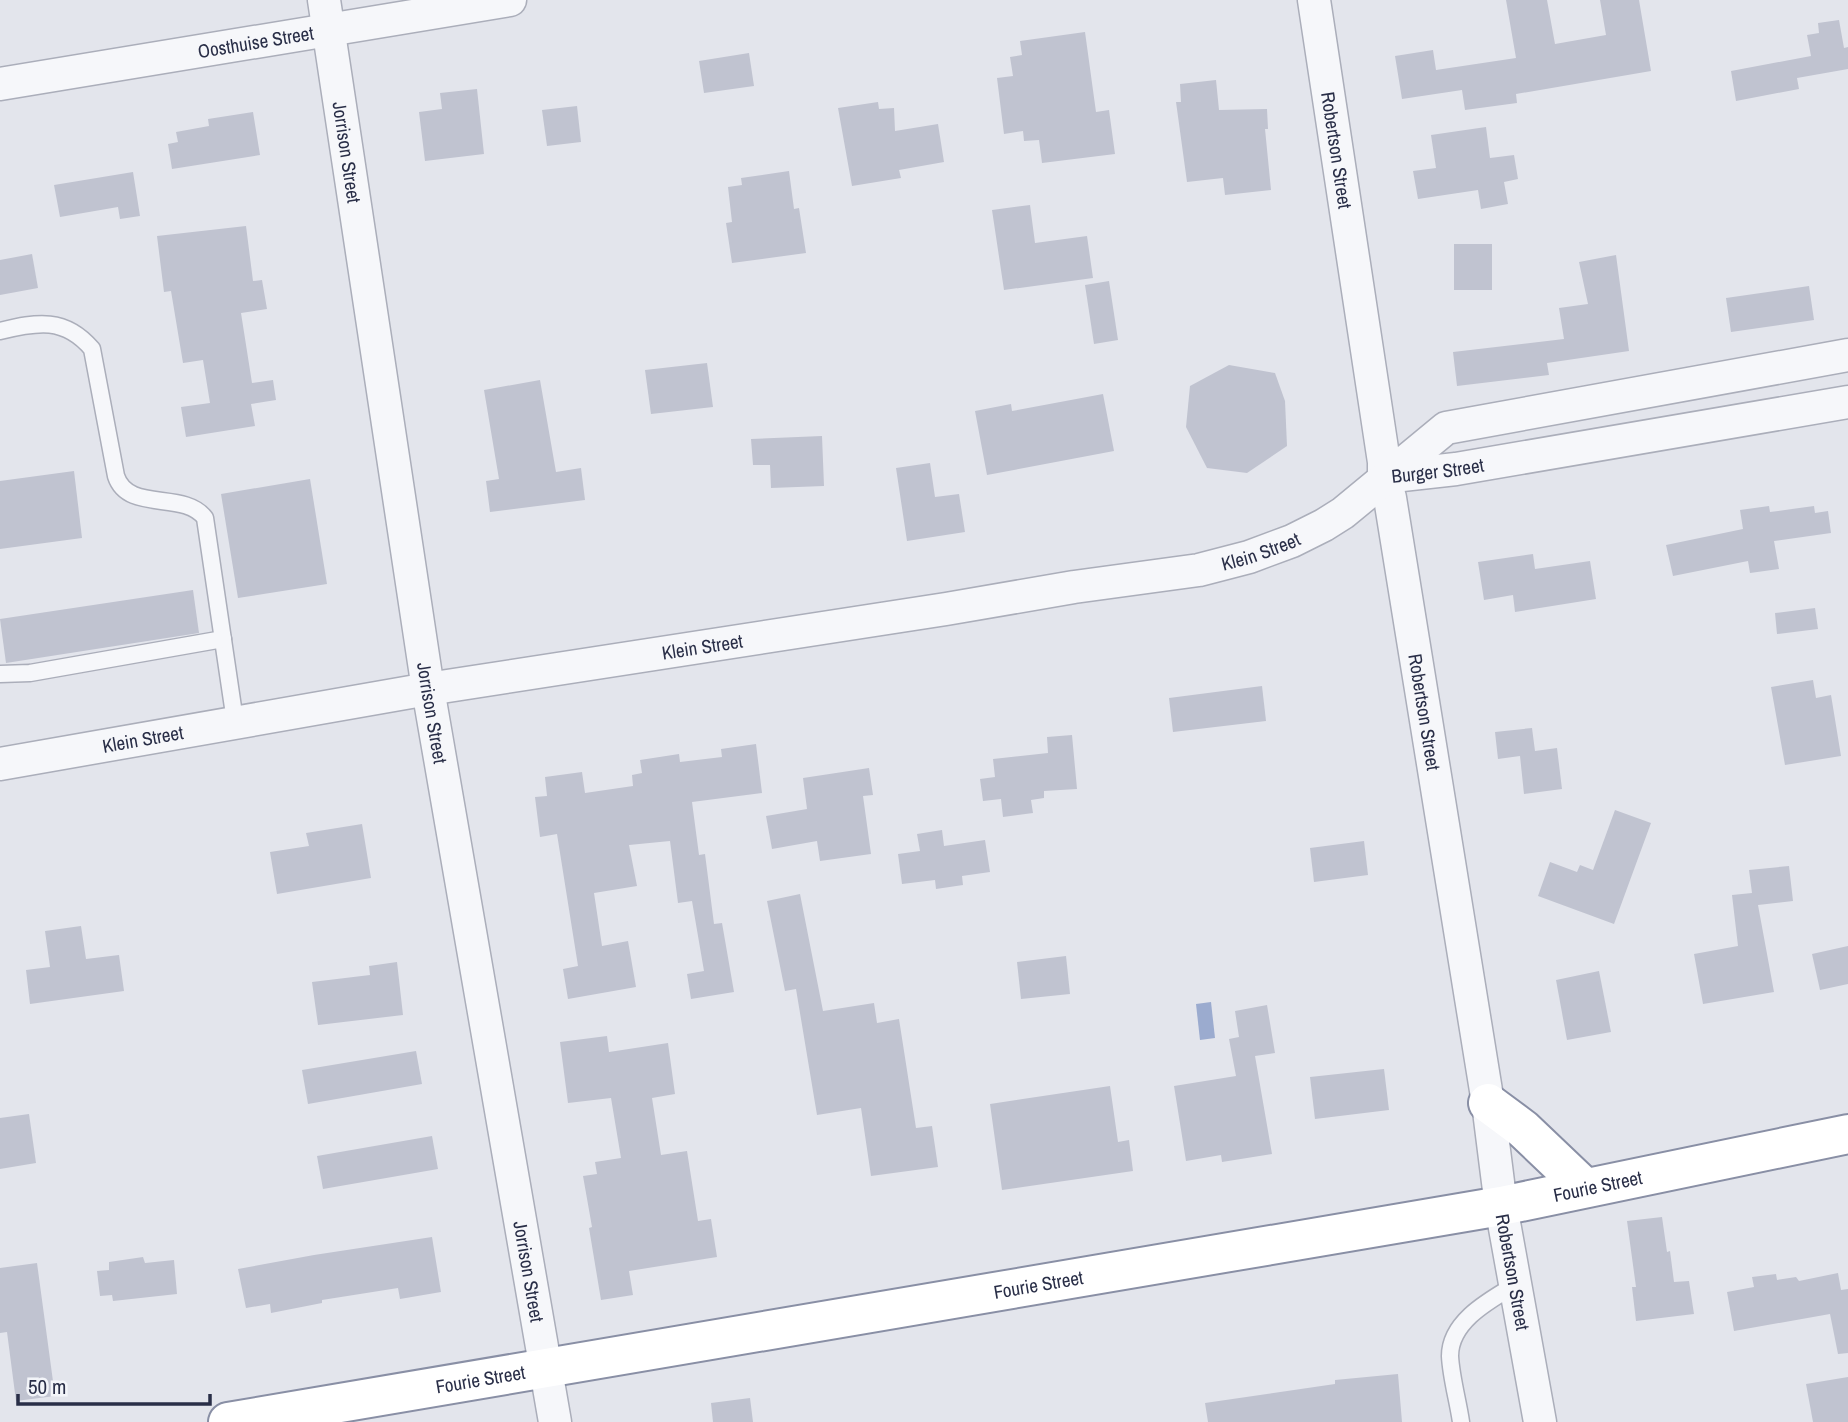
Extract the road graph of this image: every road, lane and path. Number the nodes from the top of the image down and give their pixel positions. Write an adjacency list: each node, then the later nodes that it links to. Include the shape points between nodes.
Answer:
1 (510, 0): 3 (street, Oosthuise Street)
2 (1314, 0): 8 (street, Robertson Street)
3 (327, 15): 4 (street, Oosthuise Street); 11 (street, Jorrison Street)
4 (0, 84)
5 (0, 331): 9 (lane, via 26,325 59,326 92,349 116,476 122,487 136,496 190,505 205,518)
6 (1848, 355): 8 (street, Burger Street, via 1446,428)
7 (1848, 402): 8 (street, Burger Street, via 1467,468)
8 (1384, 477): 11 (street, Klein Street, via 1343,513 1292,541 1199,570); 14 (street, Robertson Street)
9 (223, 639): 10 (lane, via 30,673); 12 (lane)
10 (0, 674)
11 (428, 689): 12 (street, Klein Street); 19 (street, Jorrison Street)
12 (235, 721): 13 (street, Klein Street)
13 (0, 764)
14 (1488, 1103): 16 (highway, via 1523,1129); 17 (street, Robertson Street)
15 (1848, 1134): 16 (highway, Fourie Street)
16 (1585, 1188): 17 (highway, Fourie Street)
17 (1501, 1206): 18 (street, Robertson Street); 19 (highway, Fourie Street)
18 (1515, 1285): 22 (lane, via 1480,1306 1459,1329 1450,1353); 23 (street, Robertson Street)
19 (545, 1368): 20 (highway, Fourie Street); 21 (street, Jorrison Street)
20 (228, 1422)
21 (555, 1422)
22 (1461, 1422)
23 (1540, 1422)

